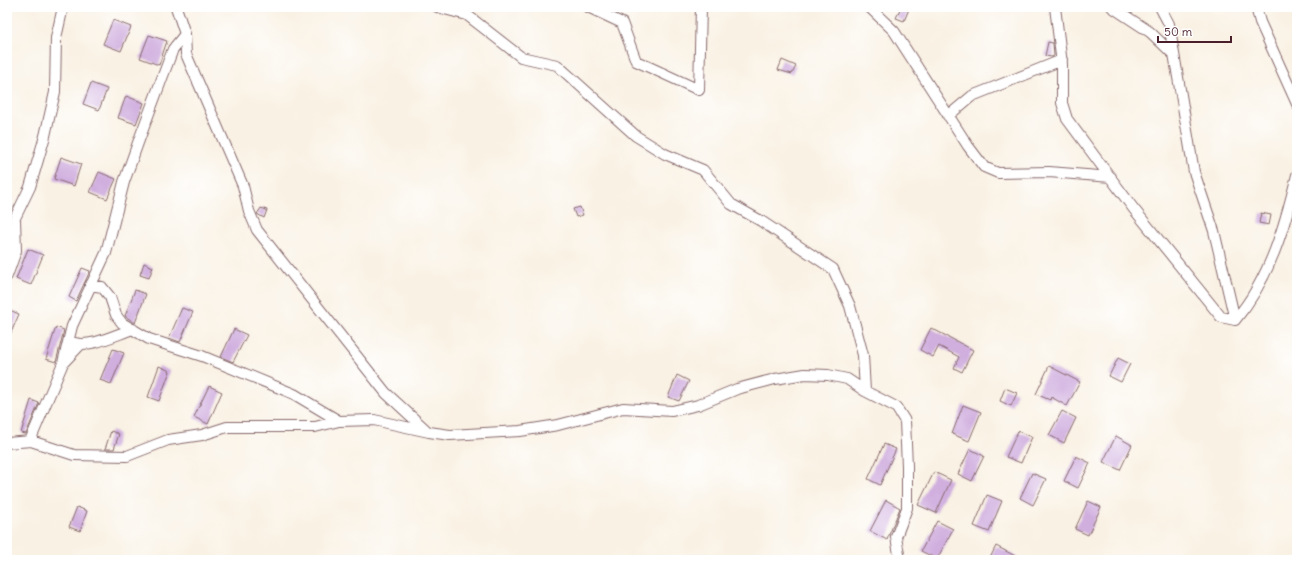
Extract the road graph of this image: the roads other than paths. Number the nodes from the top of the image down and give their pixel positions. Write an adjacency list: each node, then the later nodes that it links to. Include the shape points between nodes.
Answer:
1 (63, 7): 18 (street, via 56,38 52,107 30,187 15,218 16,251)
2 (176, 7): 11 (street)
3 (437, 7): 25 (street, via 467,15 521,57 557,65 636,136 665,154 703,170 730,204 761,220 833,269 850,306 862,355)
4 (588, 7): 5 (street, via 622,23 636,61 699,90)
5 (701, 7)
6 (869, 7): 15 (street, via 894,31)
7 (1055, 7): 13 (street)
8 (1112, 7): 12 (street, via 1150,32)
9 (1160, 7): 12 (street, via 1169,24)
10 (1256, 7): 14 (street, via 1260,22)
11 (185, 34): 19 (street, via 173,49 124,182 106,253); 27 (street, via 186,54 243,186 257,230 386,393)
12 (1174, 55): 20 (street, via 1194,172 1214,231)
13 (1062, 60): 15 (street, via 972,96); 17 (street, via 1062,103 1067,119)
14 (1297, 104)
15 (948, 116): 17 (street, via 984,167 998,173 1050,172)
16 (1297, 175): 20 (street, via 1286,220 1266,272 1244,310)
17 (1111, 177): 20 (street, via 1221,317)
18 (7, 276)
19 (90, 285): 21 (street, via 102,287 110,297 116,315 122,323); 22 (street)
20 (1235, 320)
21 (132, 329): 23 (street, via 93,343); 26 (street, via 149,339 202,356 294,394)
22 (68, 339): 23 (street); 24 (street)
23 (81, 344): 24 (street)
24 (63, 363): 28 (street)
25 (865, 391): 27 (street, via 847,379 805,374 744,387 698,405 672,411 623,408 558,425 520,431 450,435); 30 (street, via 896,407 905,421 907,508 896,537)
26 (339, 421): 27 (street, via 374,420); 28 (street, via 315,427 227,427 202,435 168,440 127,456 74,455)
27 (429, 432)
28 (30, 441): 29 (street)
29 (7, 443)
30 (900, 560)

